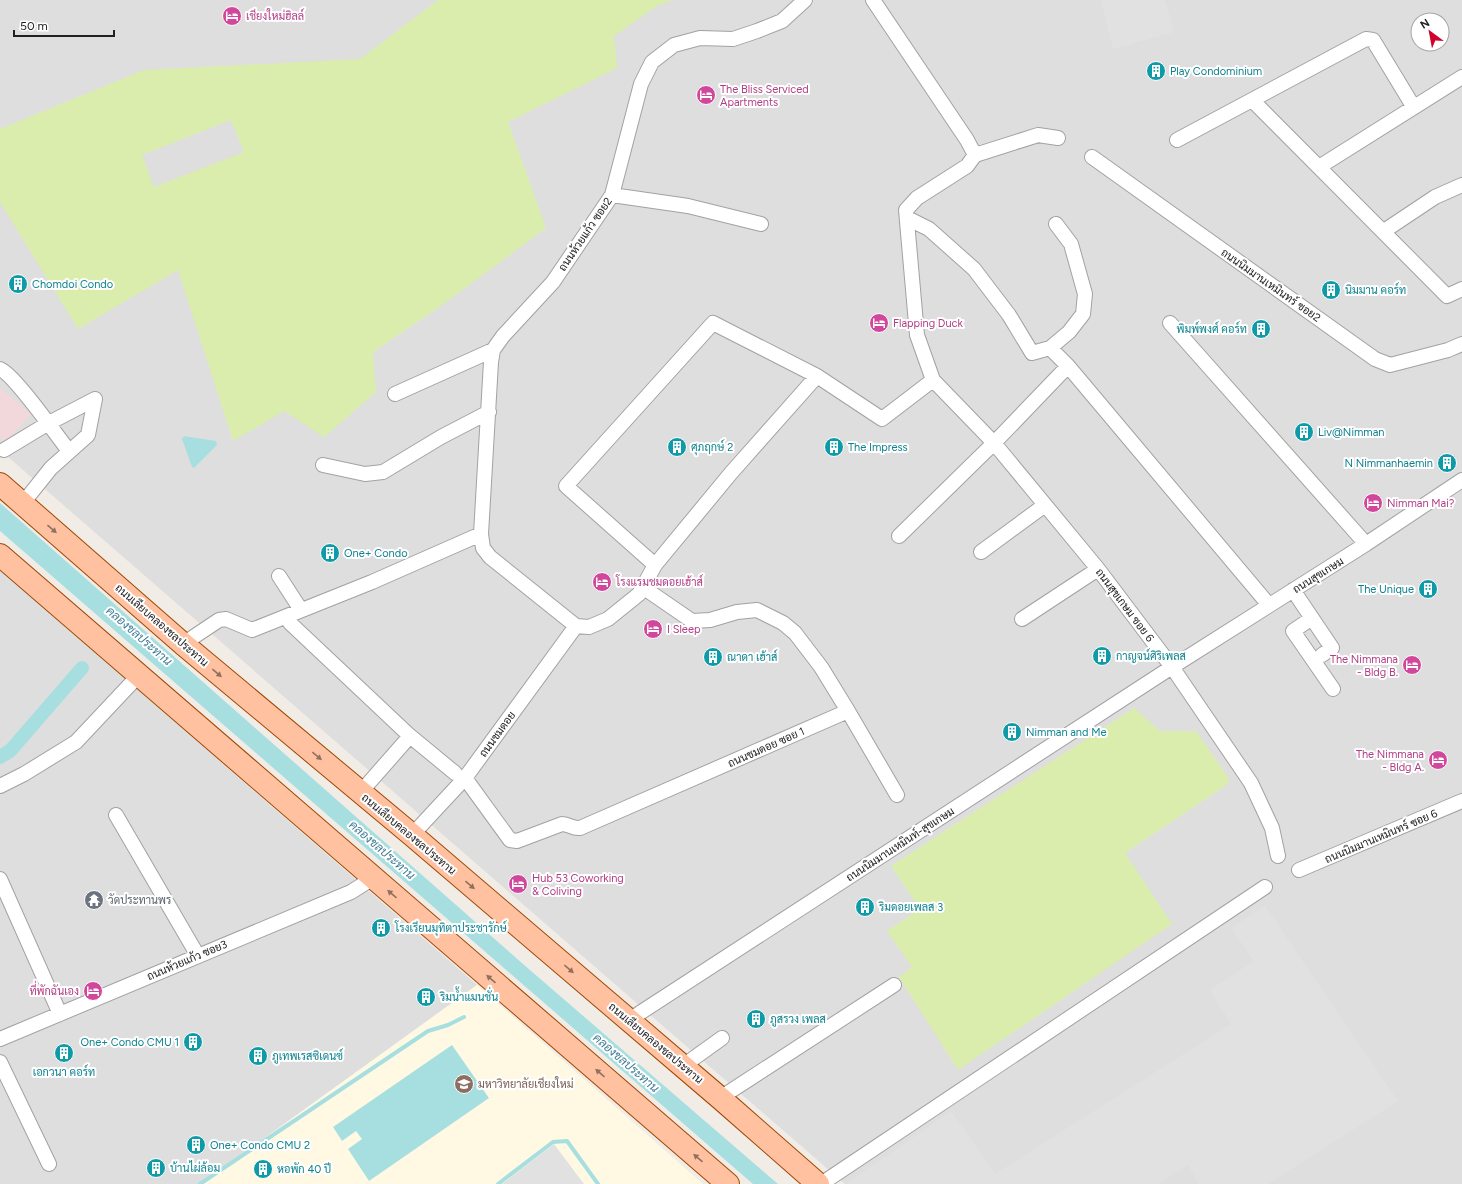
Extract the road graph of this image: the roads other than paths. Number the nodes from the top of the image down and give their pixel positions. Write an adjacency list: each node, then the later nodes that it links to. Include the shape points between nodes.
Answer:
1 (805, 0): 12 (street, ถนนห้วยแก้ว ซอย2, via 782,20 757,31 733,39 700,38 674,46 652,62 641,84)
2 (873, 0): 8 (street)
3 (1462, 77): 5 (street)
4 (1252, 100): 5 (street, via 1366,38 1373,40); 7 (street); 10 (street)
5 (1413, 106): 10 (street)
6 (1058, 138): 8 (street, via 1038,134)
7 (1177, 140)
8 (975, 155): 13 (street, via 967,166 917,198 906,210)
9 (1092, 157): 19 (street, ถนนนิมมานเหมินทร์ ซอย2, via 1375,359 1390,365)
10 (1319, 167): 16 (street)
11 (1462, 185): 16 (street, via 1435,197)
12 (612, 195): 14 (street, via 688,206); 21 (street, ถนนห้วยแก้ว ซอย2, via 553,282 502,336)
13 (907, 218): 20 (street, via 929,229 974,269 1009,315 1032,353); 25 (street, via 917,335)
14 (761, 224)
15 (1056, 224): 20 (street, via 1071,244 1085,294 1083,314 1069,332)
16 (1384, 231): 17 (street, via 1447,296)
17 (1462, 290)
18 (1170, 323): 39 (street)
19 (1462, 344)
20 (1050, 348): 22 (street)
21 (493, 350): 26 (street); 27 (street, ถนนห้วยแก้ว ซอย2)
22 (1068, 366): 29 (street); 47 (street)
23 (0, 368): 28 (street, via 17,384)
24 (817, 376): 25 (street, via 882,419); 42 (street, via 731,473); 42 (street, via 713,323 566,486)
25 (933, 380): 29 (street, ถนนสุขเกษม ซอย 6)
26 (395, 394)
27 (489, 412): 32 (street, via 383,472 365,474); 37 (street, ถนนห้วยแก้ว ซอย2)
28 (47, 424): 30 (street); 31 (street); 31 (street, via 95,399 88,435)
29 (994, 443): 36 (street, ถนนสุขเกษม ซอย 6); 38 (street)
30 (4, 450)
31 (69, 451): 35 (street, via 37,483)
32 (323, 465)
33 (1462, 480): 39 (street, ถนนสุขเกษม)
34 (0, 484): 35 (main road, ถนนเลียบคลองชลประทาน)
35 (23, 503): 53 (main road, ถนนเลียบคลองชลประทาน, one-way to 53)
36 (1046, 505): 40 (street); 43 (street, ถนนสุขเกษม ซอย 6)
37 (481, 534): 48 (street); 52 (street, via 483,548 490,557)
38 (900, 536)
39 (1366, 544): 46 (street, ถนนสุขเกษม)
40 (981, 552)
41 (0, 554): 56 (main road)
42 (655, 565): 45 (street)
43 (1098, 569): 50 (street); 55 (street, ถนนสุขเกษม ซอย 6)
44 (280, 576): 48 (street)
45 (644, 588): 52 (street, via 608,619 589,627); 58 (street, via 692,620 710,620 737,612 757,610 783,623 795,633 821,667)
46 (1293, 590): 47 (street, ถนนสุขเกษม); 49 (street)
47 (1269, 605): 55 (street, ถนนสุขเกษม)
48 (301, 610): 53 (street, via 252,630 226,619 219,620)
49 (1312, 618): 54 (street, via 1332,648); 57 (street, via 1293,631)
50 (1022, 619)
51 (290, 623): 59 (street, ถนนชมดอย ซอย 1)
52 (576, 626): 60 (street, ถนนชมดอย)
53 (183, 644): 62 (main road, ถนนเลียบคลองชลประทาน, one-way to 62)
54 (1322, 655)
55 (1172, 668): 67 (street, ถนนสุขเกษม ซอย 6, via 1251,783 1272,828); 75 (street, ถนนนิมมานเหมินท์-สุขเกษม)
56 (139, 675): 61 (street, via 76,742); 69 (main road)
57 (1332, 689)
58 (848, 711): 60 (street, ถนนชมดอย ซอย 1, via 580,828 562,824 517,842 510,840); 63 (street)
59 (410, 736): 60 (street, ถนนชมดอย ซอย 1); 62 (street)
60 (460, 776): 66 (street, ถนนชมดอย)
61 (0, 786)
62 (360, 792): 66 (main road, ถนนเลียบคลองชลประทาน)
63 (897, 795)
64 (1462, 801): 68 (street, ถนนนิมมานเหมินทร์ ซอย 6)
65 (116, 815): 72 (street)
66 (412, 835): 75 (main road, ถนนเลียบคลองชลประทาน, one-way to 75)
67 (1278, 856)
68 (1299, 870)
69 (373, 878): 72 (street, ถนนห้วยแก้ว ซอย3, via 351,892); 82 (main road, one-way to 69)
70 (0, 879): 74 (street)
71 (1265, 887): 83 (street)
72 (198, 956): 74 (street, ถนนห้วยแก้ว ซอย3)
73 (894, 985): 80 (street)
74 (60, 1014): 77 (street, ถนนห้วยแก้ว ซอย3)
75 (629, 1020): 79 (main road, ถนนเลียบคลองชลประทาน)
76 (722, 1038): 79 (street)
77 (0, 1039)
78 (0, 1062): 81 (street)
79 (683, 1066): 80 (main road, ถนนเลียบคลองชลประทาน)
80 (720, 1098): 83 (main road, ถนนเลียบคลองชลประทาน)
81 (49, 1164)
82 (728, 1184)
83 (819, 1184)

